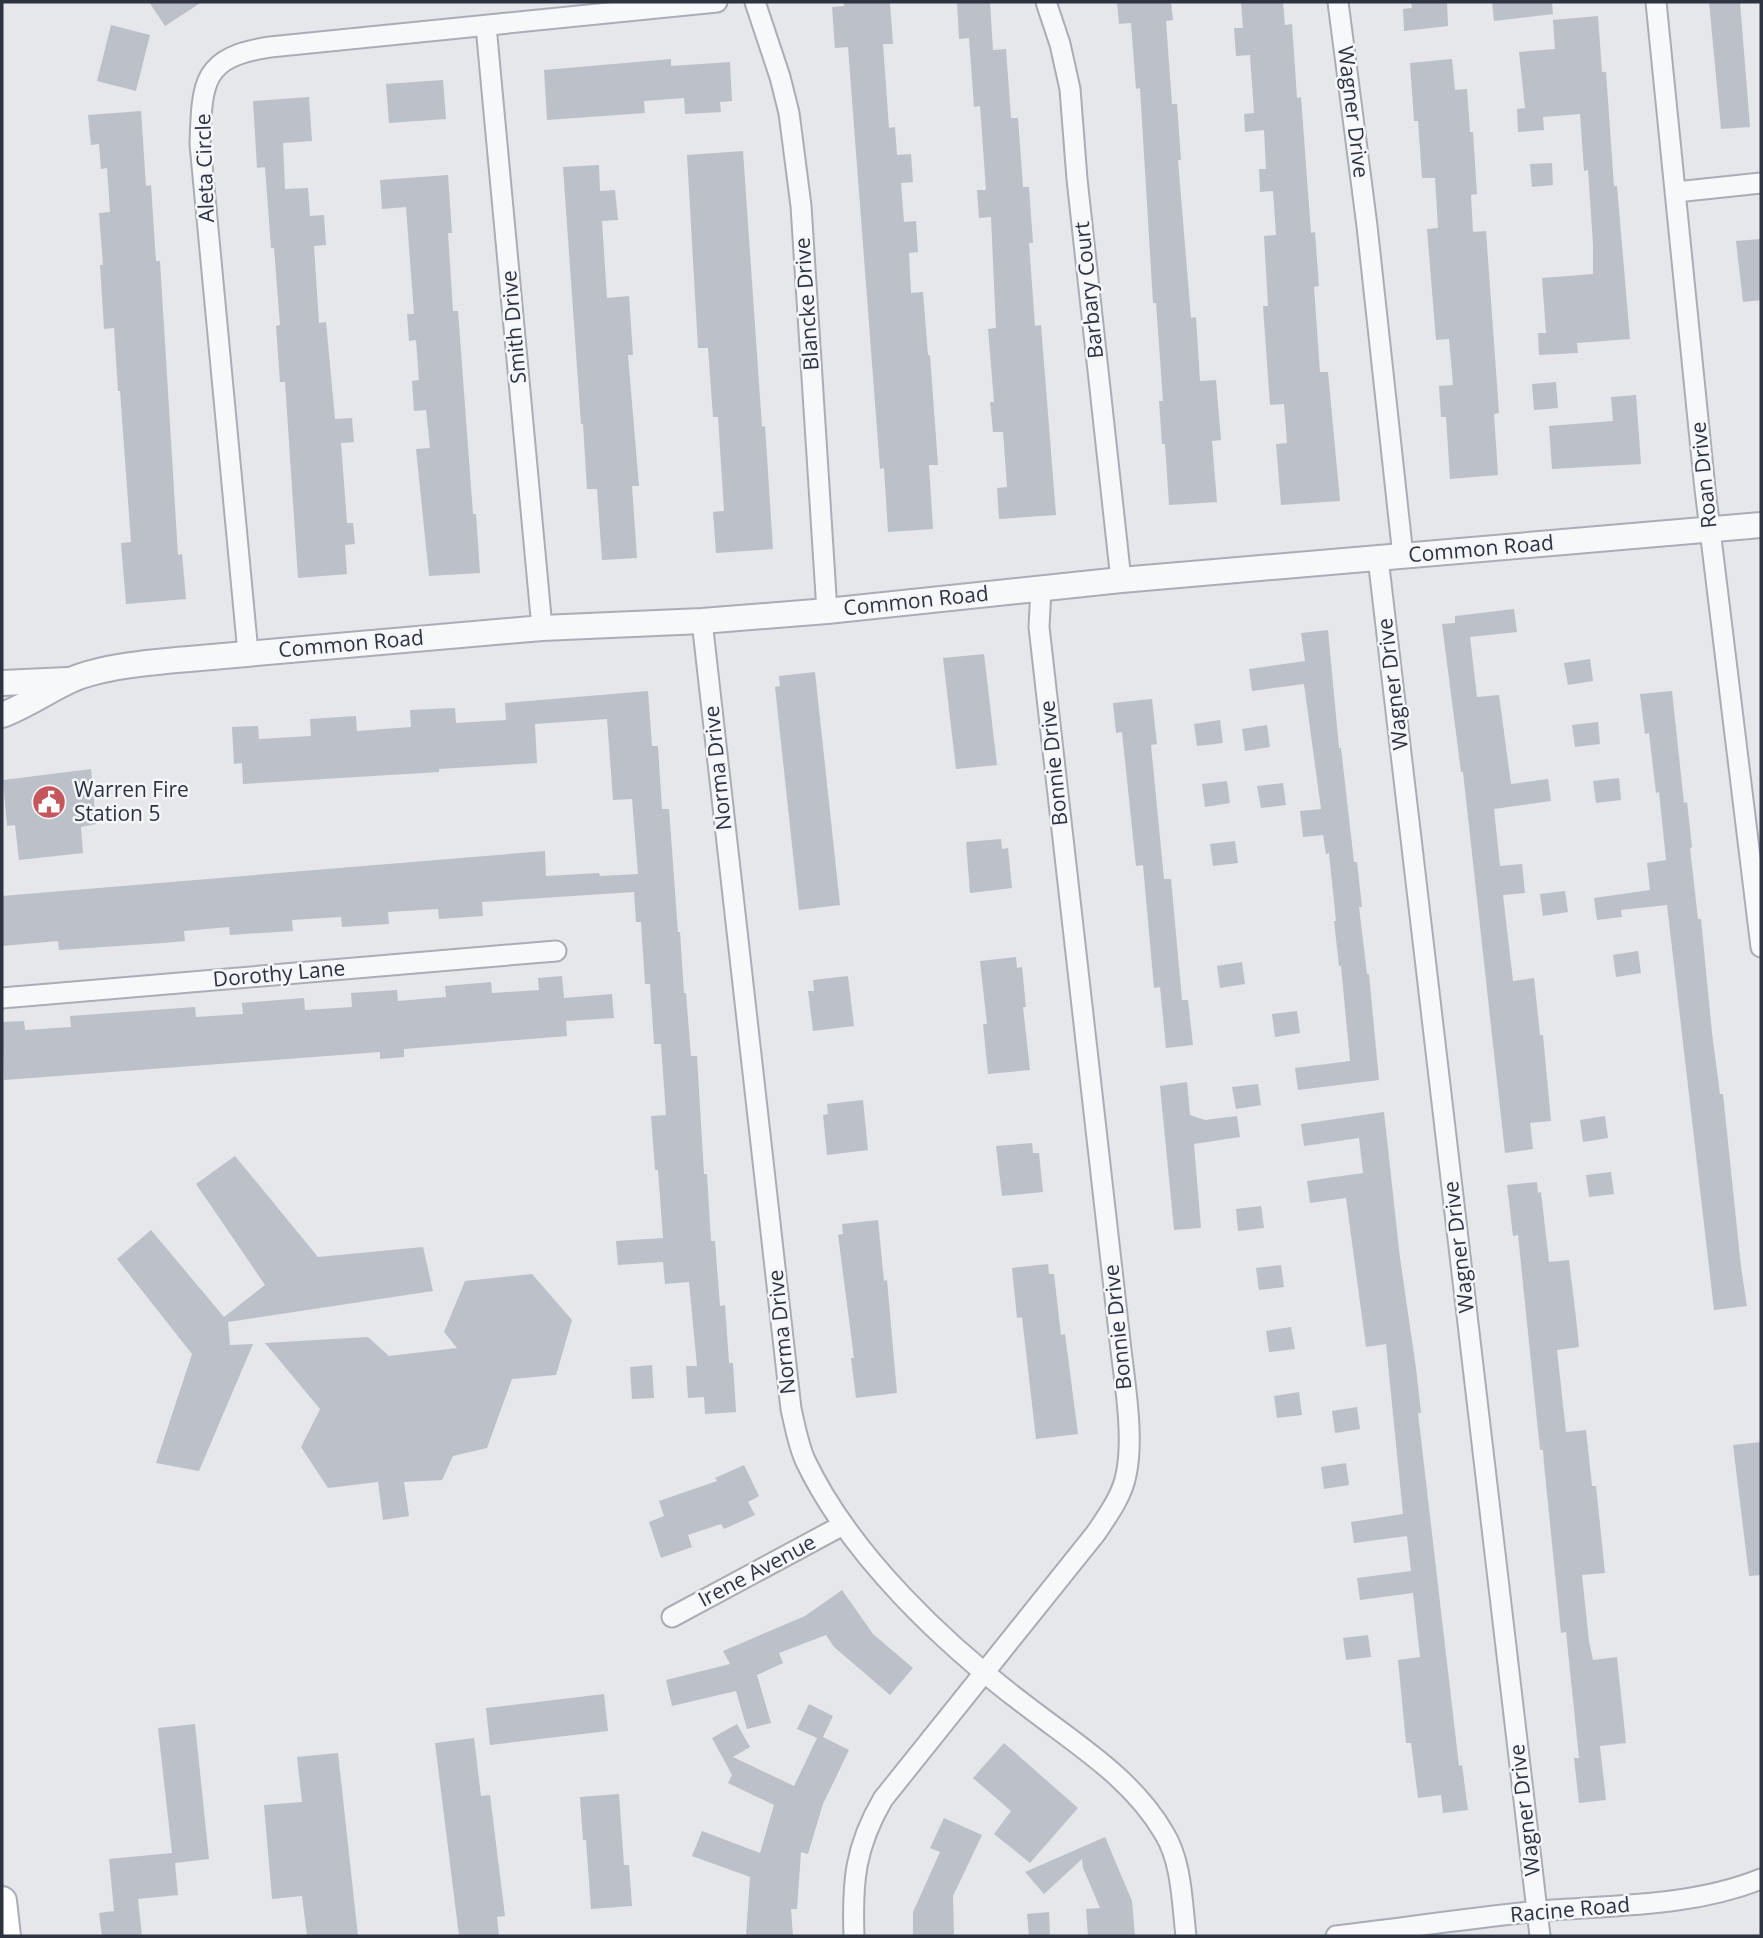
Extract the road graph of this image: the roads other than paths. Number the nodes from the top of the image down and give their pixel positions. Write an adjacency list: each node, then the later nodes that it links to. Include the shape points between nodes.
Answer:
1 (717, 2): 6 (street, Aleta Circle)
2 (755, 2): 14 (street, Blancke Drive, via 786,101 801,206)
3 (1046, 2): 12 (street, Barbary Court, via 1070,89)
4 (1338, 2): 11 (street, Wagner Drive, via 1367,226)
5 (1656, 2): 8 (street, Roan Drive)
6 (486, 26): 16 (street, Smith Drive); 17 (street, Aleta Circle, via 248,50 216,66 208,81 201,117 202,187)
7 (1761, 183): 8 (street)
8 (1676, 192): 10 (street, Roan Drive)
9 (1761, 524): 10 (street, Common Road)
10 (1710, 529): 11 (street, Common Road); 21 (street, Roan Drive)
11 (1391, 556): 12 (street, Common Road); 29 (street, Wagner Drive)
12 (1121, 580): 13 (street, Common Road)
13 (1041, 588): 14 (street, Common Road); 26 (street, Bonnie Drive, via 1039,627 1129,1444 1126,1476 1115,1504)
14 (827, 611): 15 (street, Common Road)
15 (702, 621): 16 (street, Common Road); 24 (street, Norma Drive, via 790,1409 804,1458)
16 (542, 628): 17 (street, Common Road)
17 (248, 653): 18 (street, Common Road, via 143,664)
18 (72, 680): 19 (street, Common Road); 20 (street, Common Road)
19 (2, 682)
20 (2, 715)
21 (1761, 947)
22 (556, 951): 23 (street, Dorothy Lane)
23 (2, 998)
24 (843, 1525): 25 (street, Irene Avenue); 26 (street, Norma Drive, via 904,1597)
25 (672, 1617)
26 (984, 1674): 31 (street, via 902,1773 870,1821 856,1871); 32 (street, via 1121,1779 1145,1805 1166,1835 1178,1873)
27 (1761, 1879): 29 (street, Racine Road, via 1704,1896)
28 (2, 1902): 30 (main road)
29 (1537, 1912): 33 (street, Racine Road); 34 (street, Wagner Drive)
30 (6, 1936)
31 (855, 1936)
32 (1186, 1936)
33 (1336, 1936)
34 (1540, 1936)

